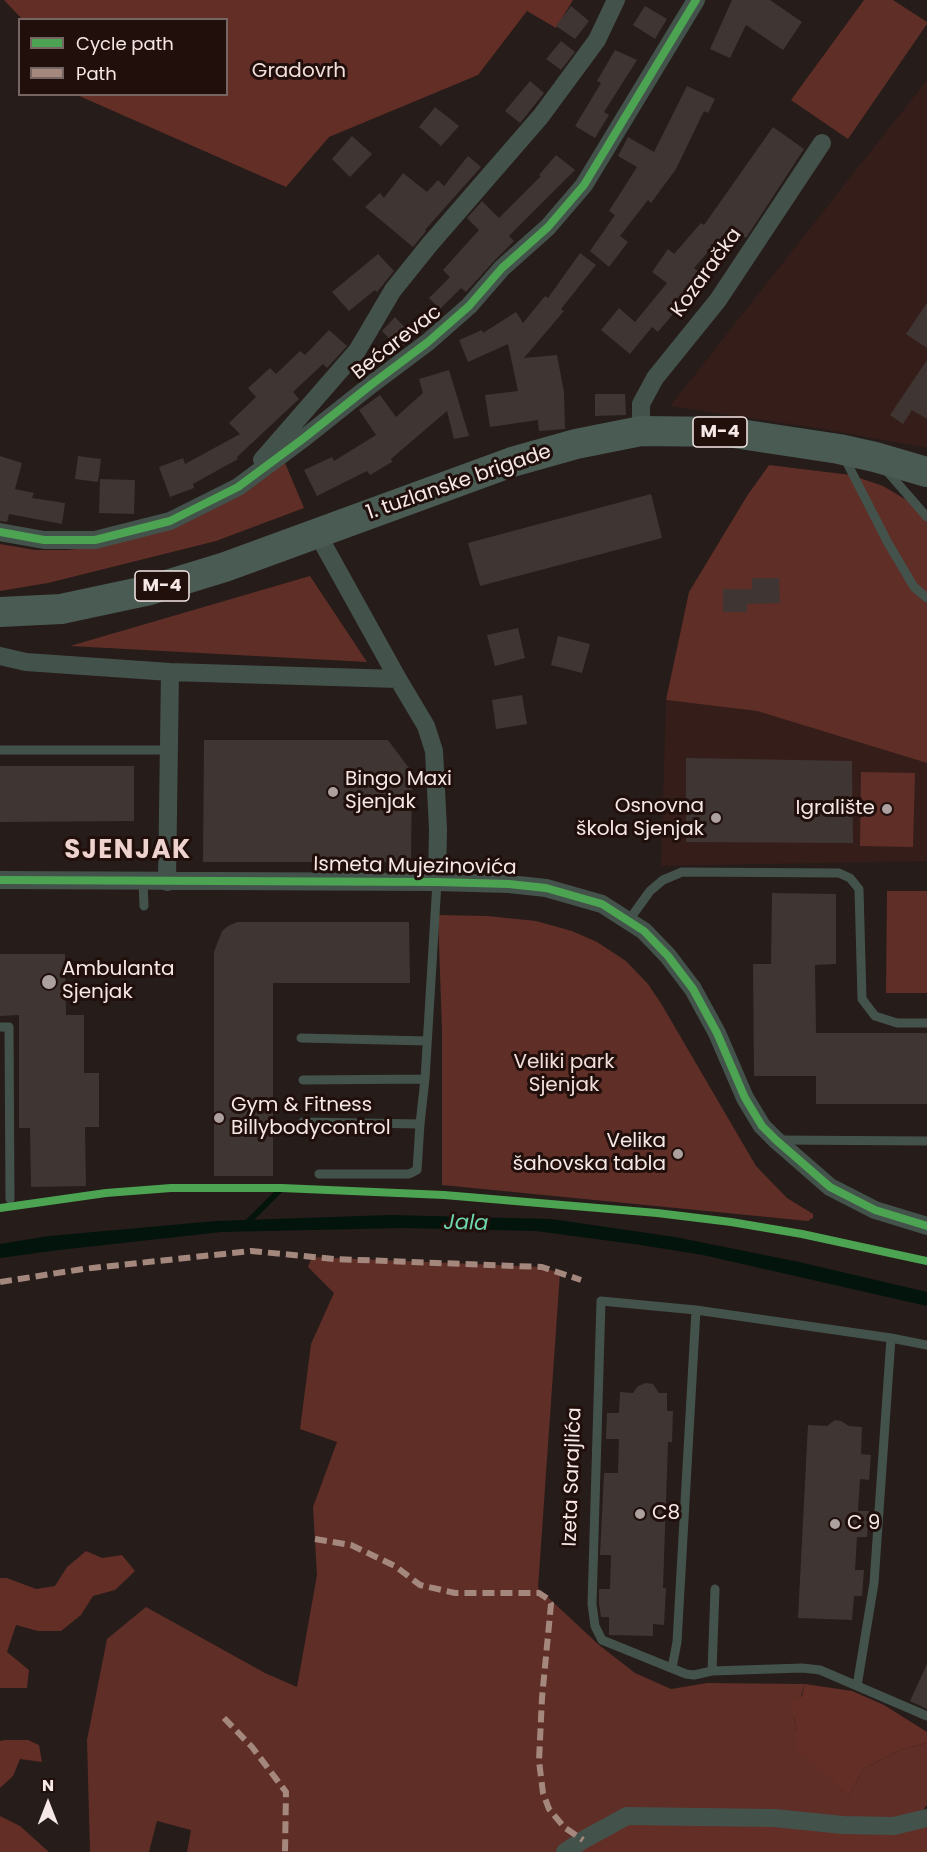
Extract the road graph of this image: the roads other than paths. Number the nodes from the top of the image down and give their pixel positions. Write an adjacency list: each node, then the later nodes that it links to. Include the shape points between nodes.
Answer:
1 (616, 0): 8 (street, via 597,40 541,116 393,290 357,351)
2 (696, 0): 8 (street, Bećarevac, via 584,185 548,227 428,342)
3 (822, 143): 4 (street, Kozaračka, via 718,300 656,378 641,404)
4 (640, 431): 5 (main road, 1. tuzlanske brigade / M-4, via 727,432); 11 (main road, 1. tuzlanske brigade / M-4, via 512,462)
5 (839, 449): 6 (main road, 1. tuzlanske brigade / M-4); 12 (lane, via 888,543 914,587)
6 (875, 456): 7 (main road, 1. tuzlanske brigade / M-4); 9 (lane)
7 (927, 472)
8 (238, 487): 10 (street, Bećarevac, via 170,521 95,540 44,540)
9 (927, 517)
10 (0, 532)
11 (317, 533): 13 (main road, 1. tuzlanske brigade / M-4, via 150,590 61,609); 16 (street, Ismeta Mujezinovića)
12 (927, 598)
13 (0, 612)
14 (0, 656): 15 (street, via 26,662)
15 (170, 672): 16 (street); 18 (street)
16 (398, 680): 22 (street, Ismeta Mujezinovića, via 426,726 434,751)
17 (0, 750): 18 (lane)
18 (170, 750): 21 (street)
19 (0, 880): 20 (street, Ismeta Mujezinovića)
20 (143, 882): 21 (street, Ismeta Mujezinovića); 23 (lane)
21 (167, 882): 22 (street, Ismeta Mujezinovića)
22 (437, 882): 24 (street, Ismeta Mujezinovića, via 546,888 602,904); 28 (lane)
23 (144, 906)
24 (629, 920): 25 (lane, via 650,891 682,872 839,873 850,878 859,890 862,999 875,1016 897,1023); 33 (street, Ismeta Mujezinovića, via 668,956 693,988 745,1098)
25 (927, 1023)
26 (0, 1027): 36 (lane, via 9,1027)
27 (301, 1038): 28 (lane)
28 (427, 1041): 29 (lane)
29 (425, 1079): 30 (lane); 32 (lane)
30 (303, 1080)
31 (303, 1122): 32 (lane)
32 (420, 1124): 35 (lane, via 417,1170)
33 (776, 1140): 34 (lane); 37 (street, Ismeta Mujezinovića, via 830,1187 875,1210)
34 (927, 1141)
35 (319, 1174)
36 (10, 1200)
37 (927, 1226)
38 (696, 1310): 39 (lane, Izeta Sarajlića); 42 (lane, via 677,1642); 42 (lane, Izeta Sarajlića, via 601,1301 592,1617 602,1640)
39 (891, 1338): 40 (lane, Izeta Sarajlića); 44 (lane, via 874,1583)
40 (927, 1345)
41 (715, 1589): 43 (lane)
42 (672, 1668): 43 (lane, Izeta Sarajlića, via 694,1675)
43 (712, 1671): 44 (lane, Izeta Sarajlića, via 812,1669)
44 (857, 1686): 45 (lane, Izeta Sarajlića)
45 (927, 1716)
46 (927, 1818): 47 (street, via 894,1826 774,1818 627,1816)
47 (566, 1852)

